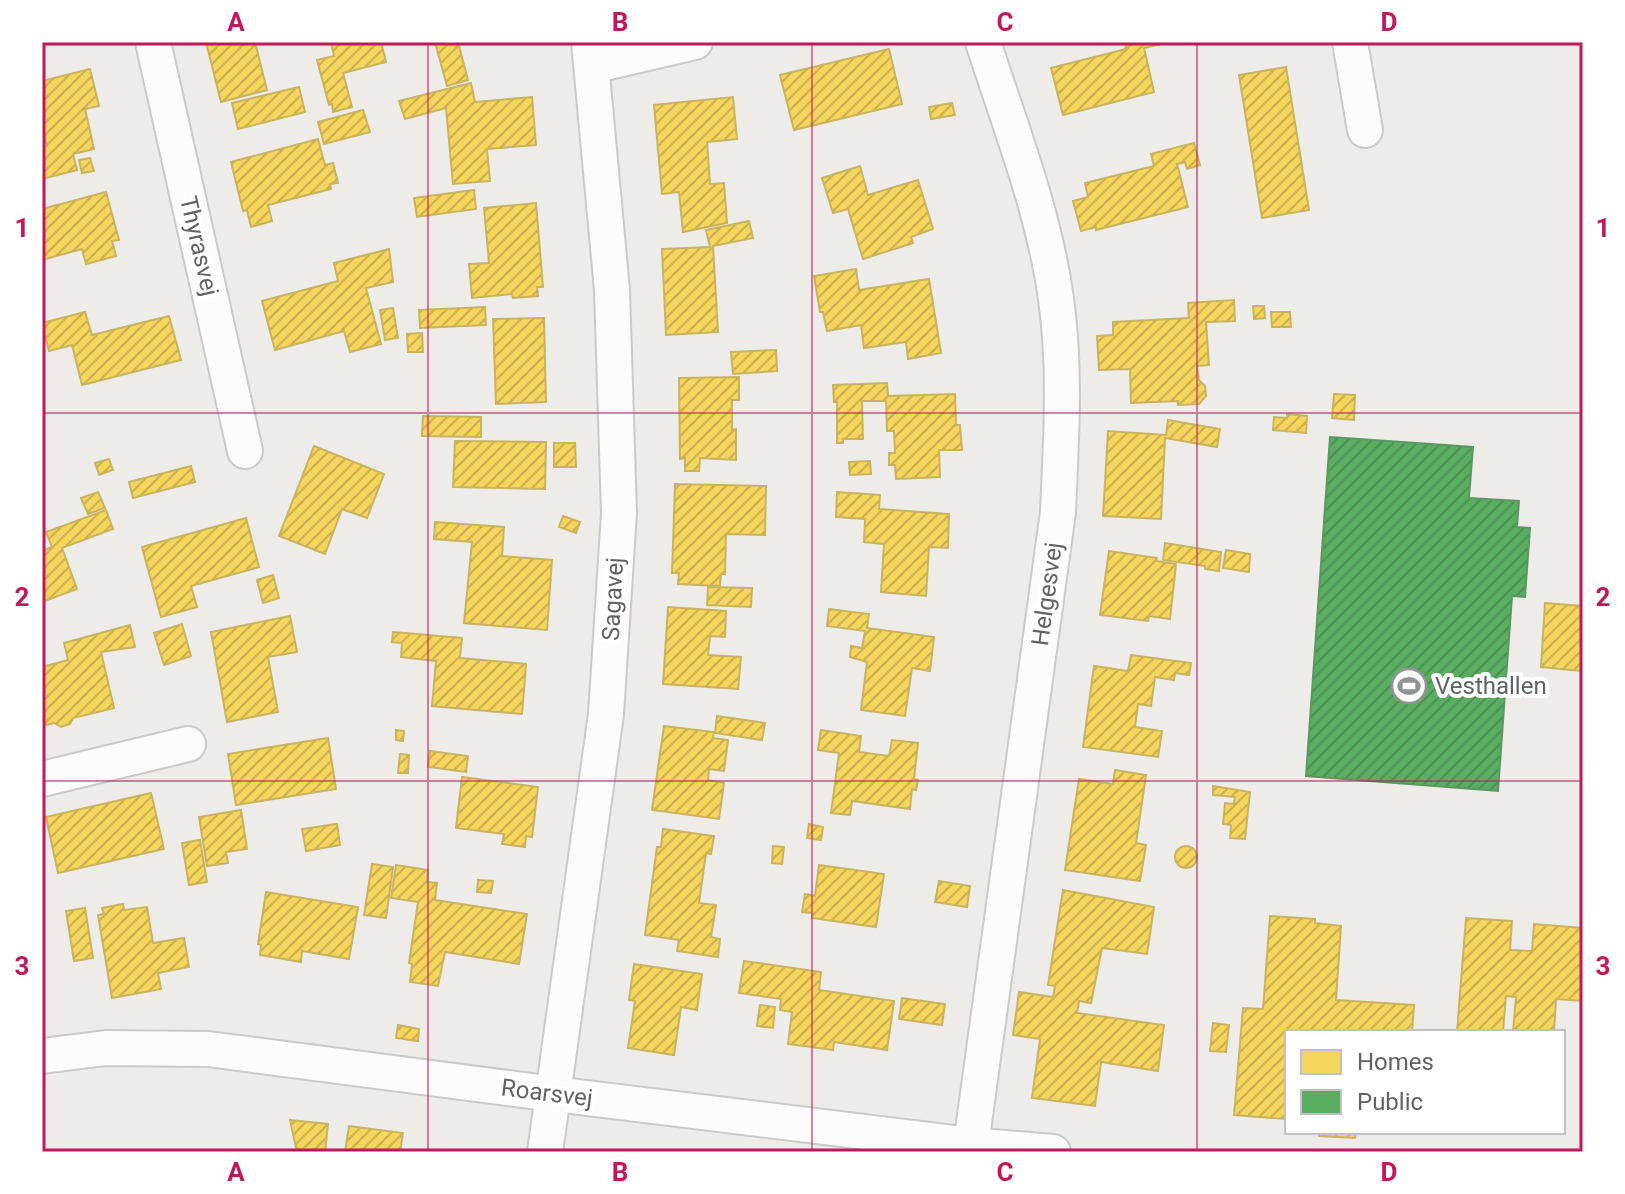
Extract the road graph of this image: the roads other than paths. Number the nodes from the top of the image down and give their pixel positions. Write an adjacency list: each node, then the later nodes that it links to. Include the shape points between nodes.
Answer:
1 (153, 42): 7 (street, Thyrasvej)
2 (695, 42): 5 (street)
3 (983, 42): 12 (street, Helgesvej, via 1043,227 1057,301 1062,409 1058,512)
4 (1350, 42): 6 (street)
5 (590, 54): 11 (street, Sagavej, via 612,290 619,513 606,714)
6 (1365, 130)
7 (245, 451)
8 (188, 744): 9 (street)
9 (42, 779)
10 (42, 1056): 11 (street, Roarsvej, via 106,1048 208,1049)
11 (554, 1094): 12 (street, Roarsvej); 13 (street, Sagavej)
12 (970, 1148): 14 (street, Roarsvej)
13 (545, 1152)
14 (1053, 1152)

